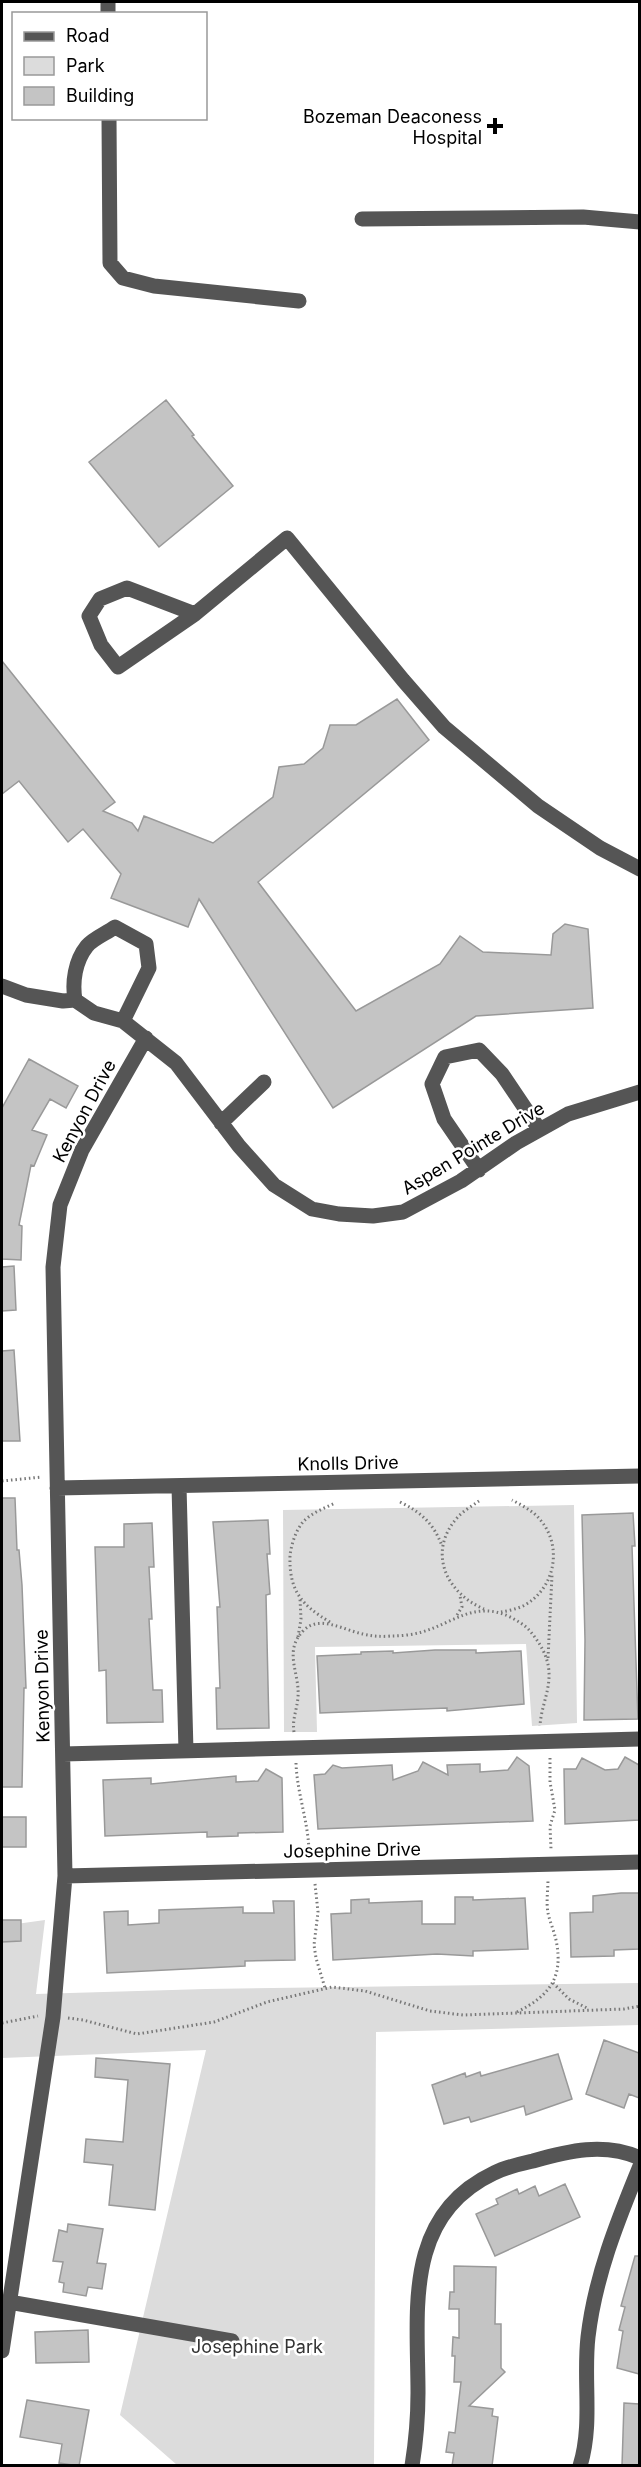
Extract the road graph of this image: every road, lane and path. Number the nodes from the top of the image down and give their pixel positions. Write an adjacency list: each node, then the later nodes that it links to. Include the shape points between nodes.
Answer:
1 (109, 120): 4 (street, via 110,263 123,279 154,286)
2 (362, 219): 3 (street, via 583,217)
3 (639, 222)
4 (299, 300)
5 (195, 614): 5 (street, via 118,667 101,645 89,616 100,599 127,588); 6 (street, via 287,538 444,727 538,807)
6 (639, 869)
7 (2, 986): 8 (street, via 26,995)
8 (75, 1000): 9 (street, via 94,1013); 9 (street, via 76,965 88,945 115,927 146,944 147,952 148,968)
9 (123, 1021): 10 (street, Aspen Pointe Drive)
10 (146, 1038): 13 (street, Aspen Pointe Drive, via 176,1064); 18 (street, Kenyon Drive, via 82,1150 60,1205 53,1267)
11 (264, 1082): 13 (street)
12 (639, 1092): 14 (street, Aspen Pointe Drive, via 568,1114)
13 (221, 1123): 15 (street, Aspen Pointe Drive, via 274,1185 312,1209 339,1214 373,1216 403,1212)
14 (539, 1129): 15 (street, Aspen Pointe Drive); 15 (street, via 502,1074 479,1050 445,1057 432,1084 444,1119)
15 (479, 1170)
16 (639, 1476): 19 (street, Knolls Drive)
17 (2, 1481): 18 (path)
18 (57, 1482): 19 (street, Knolls Drive); 38 (street, Kenyon Drive)
19 (179, 1486): 37 (street)
20 (512, 1500): 25 (path, via 542,1522 553,1545)
21 (479, 1501): 24 (path, via 457,1518)
22 (400, 1502): 24 (path, via 432,1524)
23 (335, 1503): 27 (path, via 303,1522 295,1536 290,1571)
24 (442, 1548): 26 (path, via 447,1578)
25 (552, 1569): 29 (path, via 535,1597 523,1606); 33 (path)
26 (460, 1596): 28 (path); 30 (path, via 462,1606)
27 (300, 1597): 31 (path); 32 (path)
28 (485, 1610): 29 (path); 30 (path)
29 (499, 1613): 33 (path, via 526,1627 543,1649)
30 (453, 1618): 31 (path, via 421,1633 392,1636 363,1634)
31 (332, 1623): 32 (path, via 311,1625)
32 (298, 1638): 36 (path, via 292,1650 298,1690 293,1718)
33 (548, 1663): 35 (path, via 549,1689 541,1718)
34 (639, 1739): 35 (street)
35 (546, 1742): 36 (street); 40 (path, via 555,1810)
36 (295, 1748): 37 (street); 41 (path)
37 (186, 1751): 38 (street)
38 (63, 1754): 42 (street, Kenyon Drive)
39 (639, 1862): 40 (street, Josephine Drive)
40 (548, 1864): 41 (street, Josephine Drive); 43 (path, via 548,1911 557,1954)
41 (312, 1870): 42 (street, Josephine Drive); 44 (path, via 318,1912 314,1934 316,1958)
42 (65, 1876): 48 (street, Kenyon Drive)
43 (553, 1983): 46 (path); 47 (path, via 536,2003)
44 (325, 1988): 47 (path, via 365,1991 430,2011 463,2015); 48 (path, via 267,2002 214,2022 137,2034 83,2020)
45 (639, 2006): 46 (path)
46 (588, 2009): 47 (path)
47 (515, 2013)
48 (53, 2017): 49 (path); 52 (street, Kenyon Drive)
49 (2, 2023)
50 (639, 2158): 55 (street, via 595,2149 570,2151 517,2165 471,2187 444,2213 426,2247 421,2267)
51 (639, 2166): 56 (street, via 606,2250 596,2288 586,2357 586,2446)
52 (9, 2302): 53 (street); 54 (street, Kenyon Drive)
53 (232, 2341)
54 (2, 2351)
55 (412, 2466)
56 (580, 2466)

